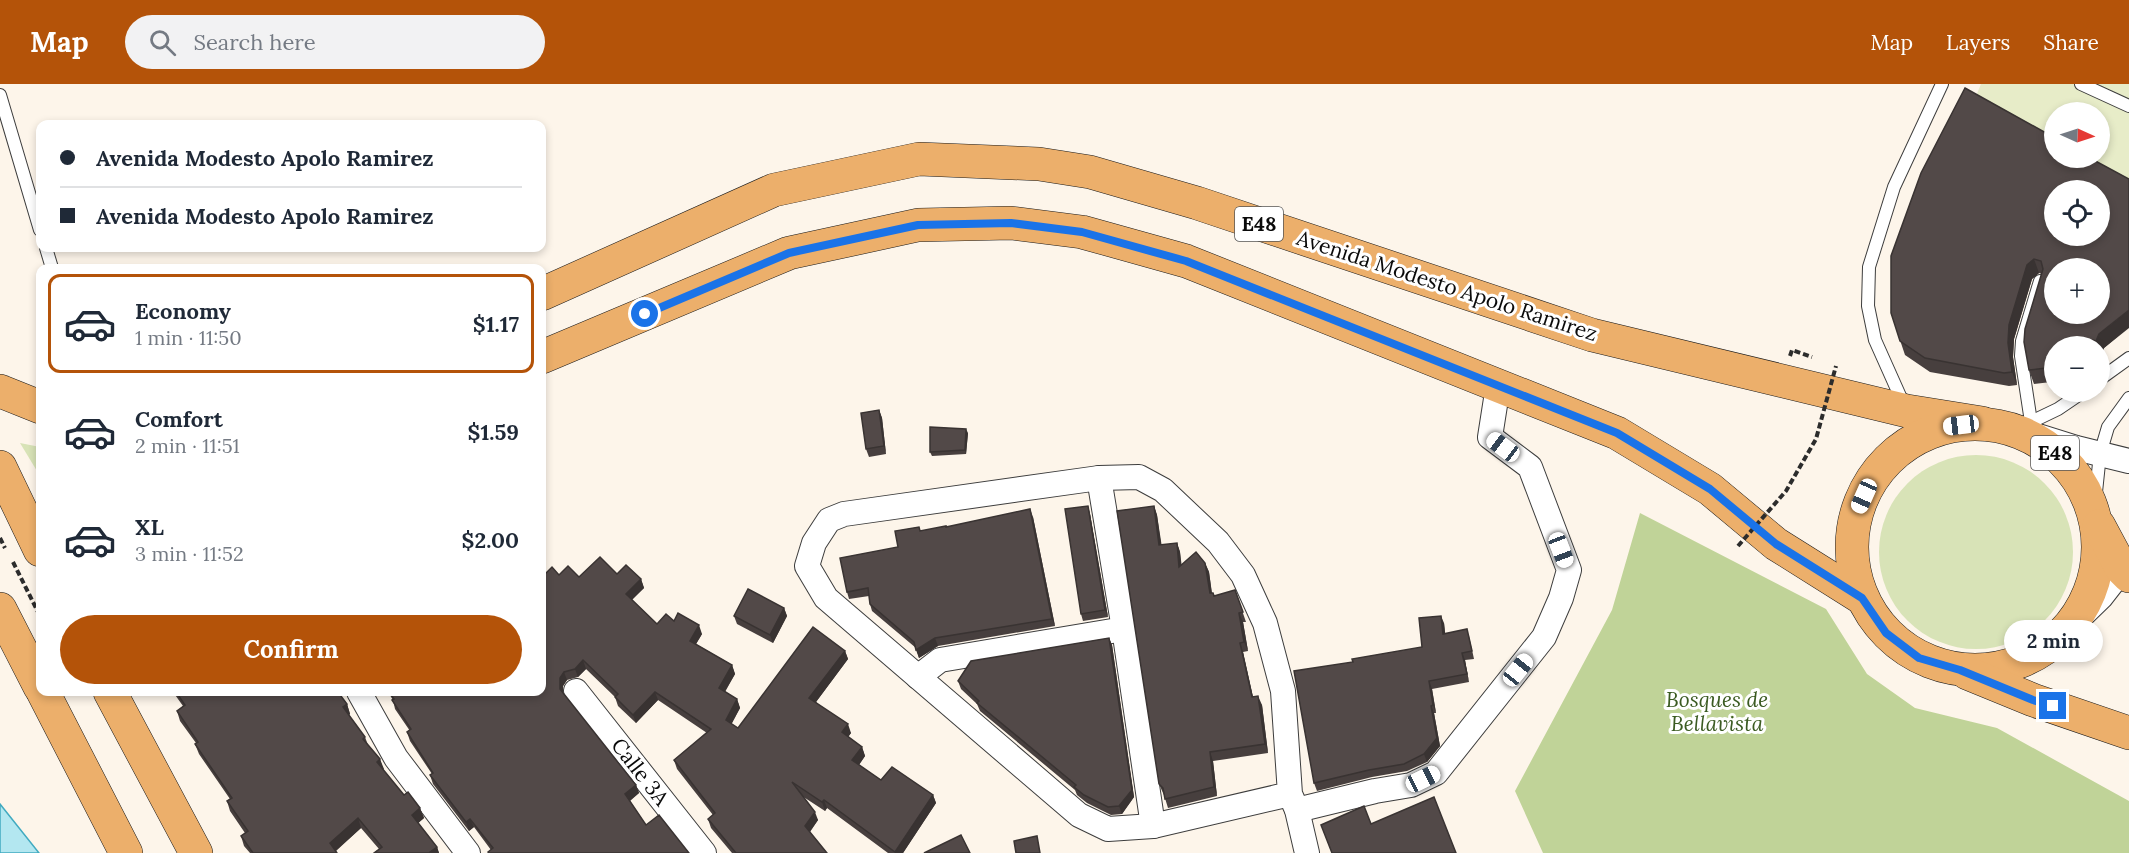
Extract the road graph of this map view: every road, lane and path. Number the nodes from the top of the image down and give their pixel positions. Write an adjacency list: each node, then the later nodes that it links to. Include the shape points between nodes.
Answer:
1 (1942, 84): 17 (lane, via 1894,187 1869,267 1868,306 1875,340)
2 (2082, 84): 4 (lane)
3 (0, 95): 5 (lane)
4 (2129, 106)
5 (36, 216)
6 (2040, 281): 18 (lane, via 2022,341)
7 (546, 292): 17 (main road, Avenida Modesto Apolo Ramirez / E48, via 774,190 919,159 1039,164 1090,172 1197,203 1592,335)
8 (546, 355): 12 (main road, E48, via 789,253 918,225 1011,223 1082,232 1186,261)
9 (2129, 358): 11 (lane)
10 (1836, 366): 26 (path, bridge, via 1816,439 1786,491)
11 (2110, 372)
12 (1498, 386): 28 (main road, E48, via 1617,433 1710,489 1776,544); 41 (street, via 1490,437 1530,467 1569,570 1544,637 1436,773 1411,785)
13 (0, 391): 16 (main road)
14 (2129, 398): 19 (lane, via 2108,427)
15 (2068, 402): 18 (lane)
16 (36, 405)
17 (1907, 411): 18 (main road, Avenida Modesto Apolo Ramirez / E48)
18 (2008, 425): 19 (street); 23 (main road, E48, via 2053,450 2078,477); 28 (main road, E48, via 1941,428 1903,446 1873,476 1856,515 1852,557)
19 (2100, 453): 20 (street); 23 (lane)
20 (2129, 461)
21 (0, 467): 25 (main road)
22 (1099, 478): 31 (street); 34 (street, via 844,514 829,520 814,543 807,566 826,598); 41 (street, via 1139,477 1163,490 1218,542 1243,575 1265,623 1283,692)
23 (2095, 516): 27 (main road, E48); 32 (main road, E48, via 2098,561 2087,598)
24 (0, 538): 29 (path)
25 (36, 539)
26 (1738, 546)
27 (2127, 569): 32 (street)
28 (1862, 598): 33 (main road, E48, via 1886,633 1919,658)
29 (36, 608)
30 (0, 609): 35 (main road)
31 (1124, 629): 34 (street, via 940,660); 42 (street)
32 (2066, 631): 33 (main road, E48, via 2036,656 1999,669)
33 (1960, 670): 40 (main road, E48)
34 (918, 677): 42 (street, via 1079,815 1108,829)
35 (36, 679)
36 (576, 691): 46 (street, Calle 3A)
37 (45, 696): 43 (main road)
38 (112, 696): 44 (main road)
39 (361, 696): 45 (street, via 396,758)
40 (2129, 733)
41 (1293, 802): 42 (street); 47 (street)
42 (1153, 826)
43 (126, 853)
44 (196, 853)
45 (468, 853)
46 (704, 853)
47 (1307, 853)

